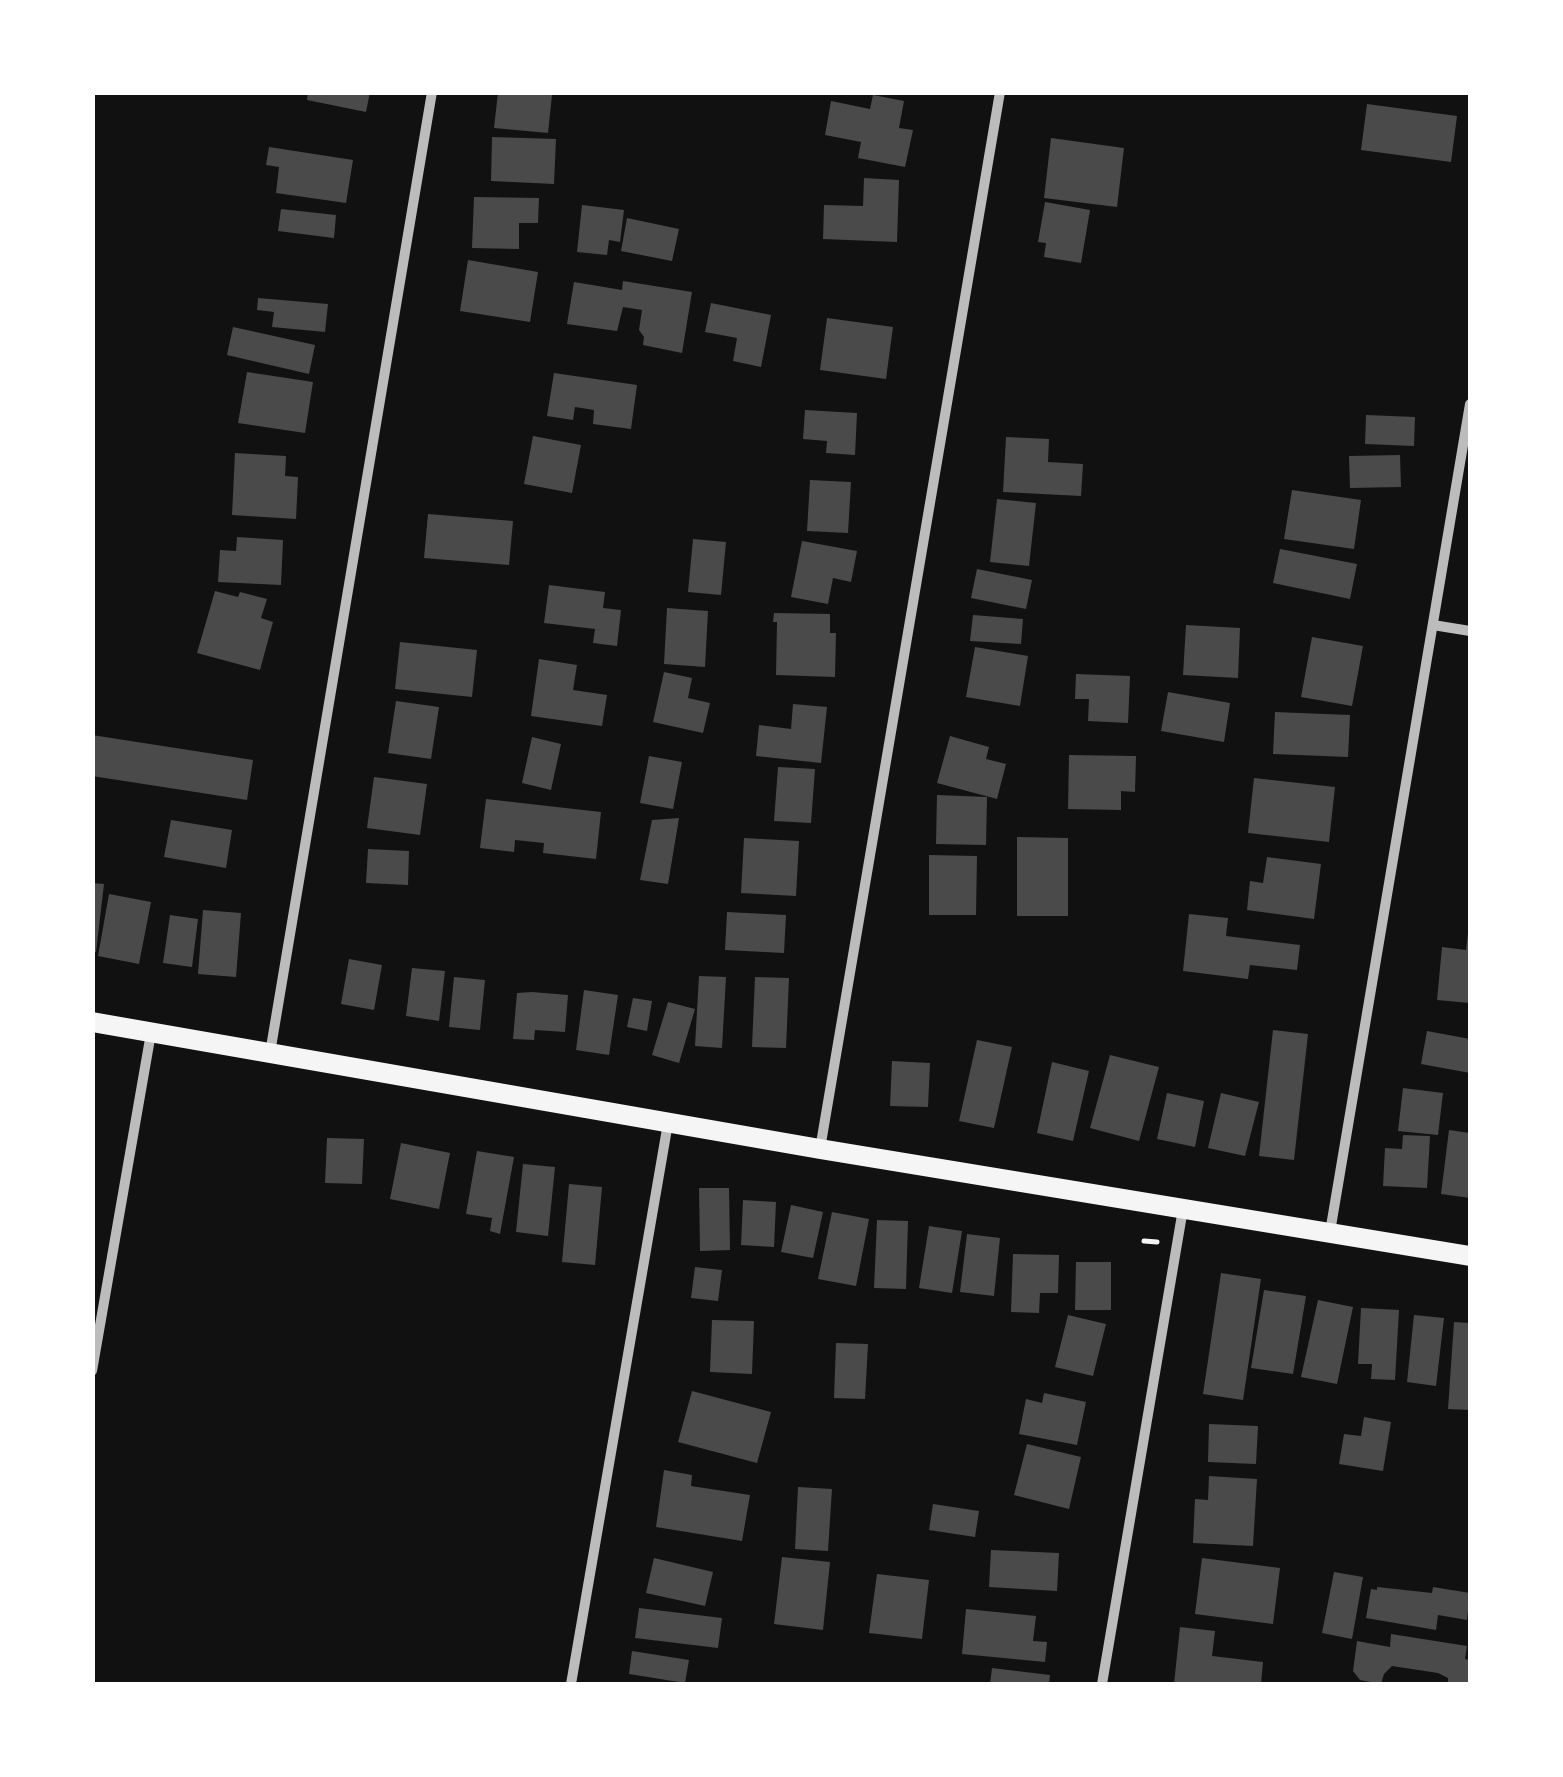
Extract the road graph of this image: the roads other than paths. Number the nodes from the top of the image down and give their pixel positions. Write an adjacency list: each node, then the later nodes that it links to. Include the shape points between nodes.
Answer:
1 (432, 92): 8 (street)
2 (1000, 92): 10 (street)
3 (1470, 404): 4 (street)
4 (1433, 626): 5 (street); 12 (street)
5 (1470, 631)
6 (92, 1022): 7 (main road)
7 (150, 1032): 8 (main road); 14 (street)
8 (270, 1054): 9 (main road)
9 (668, 1123): 10 (main road); 15 (street)
10 (820, 1149): 11 (main road)
11 (1183, 1209): 12 (main road); 16 (street)
12 (1330, 1233): 13 (main road)
13 (1470, 1256)
14 (92, 1371)
15 (571, 1684)
16 (1102, 1684)

